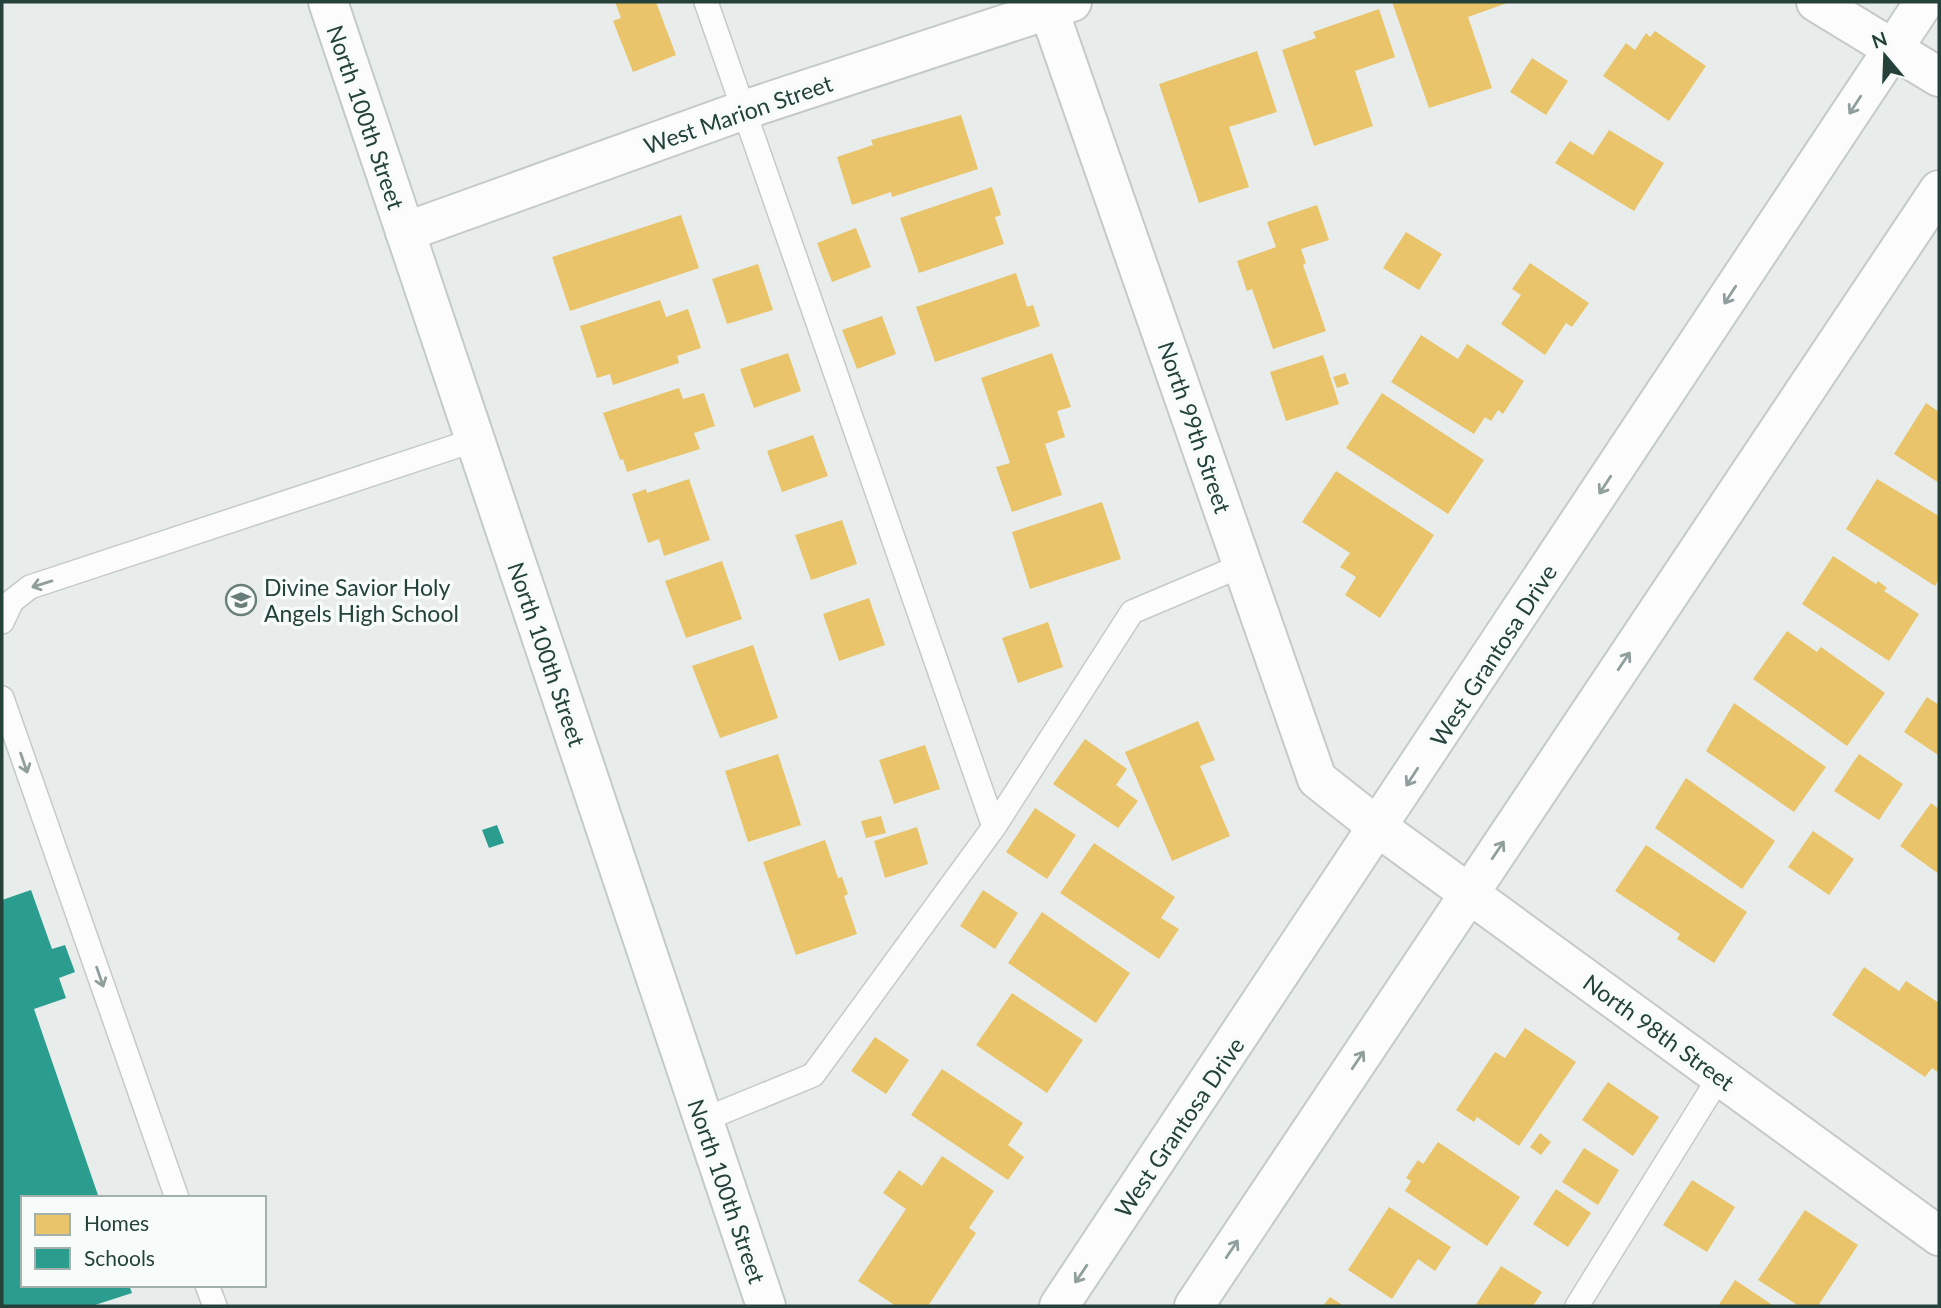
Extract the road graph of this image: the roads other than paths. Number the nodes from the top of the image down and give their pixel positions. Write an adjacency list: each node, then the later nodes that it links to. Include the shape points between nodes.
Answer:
1 (328, 2): 10 (street, North 100th Street)
2 (706, 2): 8 (lane)
3 (1816, 2): 6 (street)
4 (1924, 2): 6 (street, West Grantosa Drive)
5 (1056, 5): 8 (street, West Marion Street); 12 (street, North 99th Street)
6 (1893, 48): 7 (street); 16 (street, West Grantosa Drive, one-way to 16)
7 (1939, 77)
8 (744, 110): 10 (street, West Marion Street); 15 (lane)
9 (1939, 190): 17 (street, one-way to 9)
10 (405, 232): 11 (street, North 100th Street)
11 (475, 440): 13 (lane, one-way to 13, via 30,587 12,601); 19 (street, North 100th Street)
12 (1242, 565): 15 (lane, via 1132,612); 16 (street, North 99th Street, via 1317,779)
13 (2, 622)
14 (2, 698): 20 (lane, one-way to 20)
15 (994, 827): 19 (lane, via 813,1075)
16 (1379, 828): 17 (street, North 98th Street); 25 (street, West Grantosa Drive, one-way to 25)
17 (1468, 894): 18 (street, North 98th Street); 26 (street, one-way to 17)
18 (1720, 1076): 21 (street, North 98th Street); 27 (lane)
19 (703, 1119): 24 (street, North 100th Street)
20 (176, 1196)
21 (1939, 1236)
22 (209, 1287): 23 (lane)
23 (215, 1306)
24 (766, 1306)
25 (1059, 1306)
26 (1194, 1306)
27 (1577, 1306)

